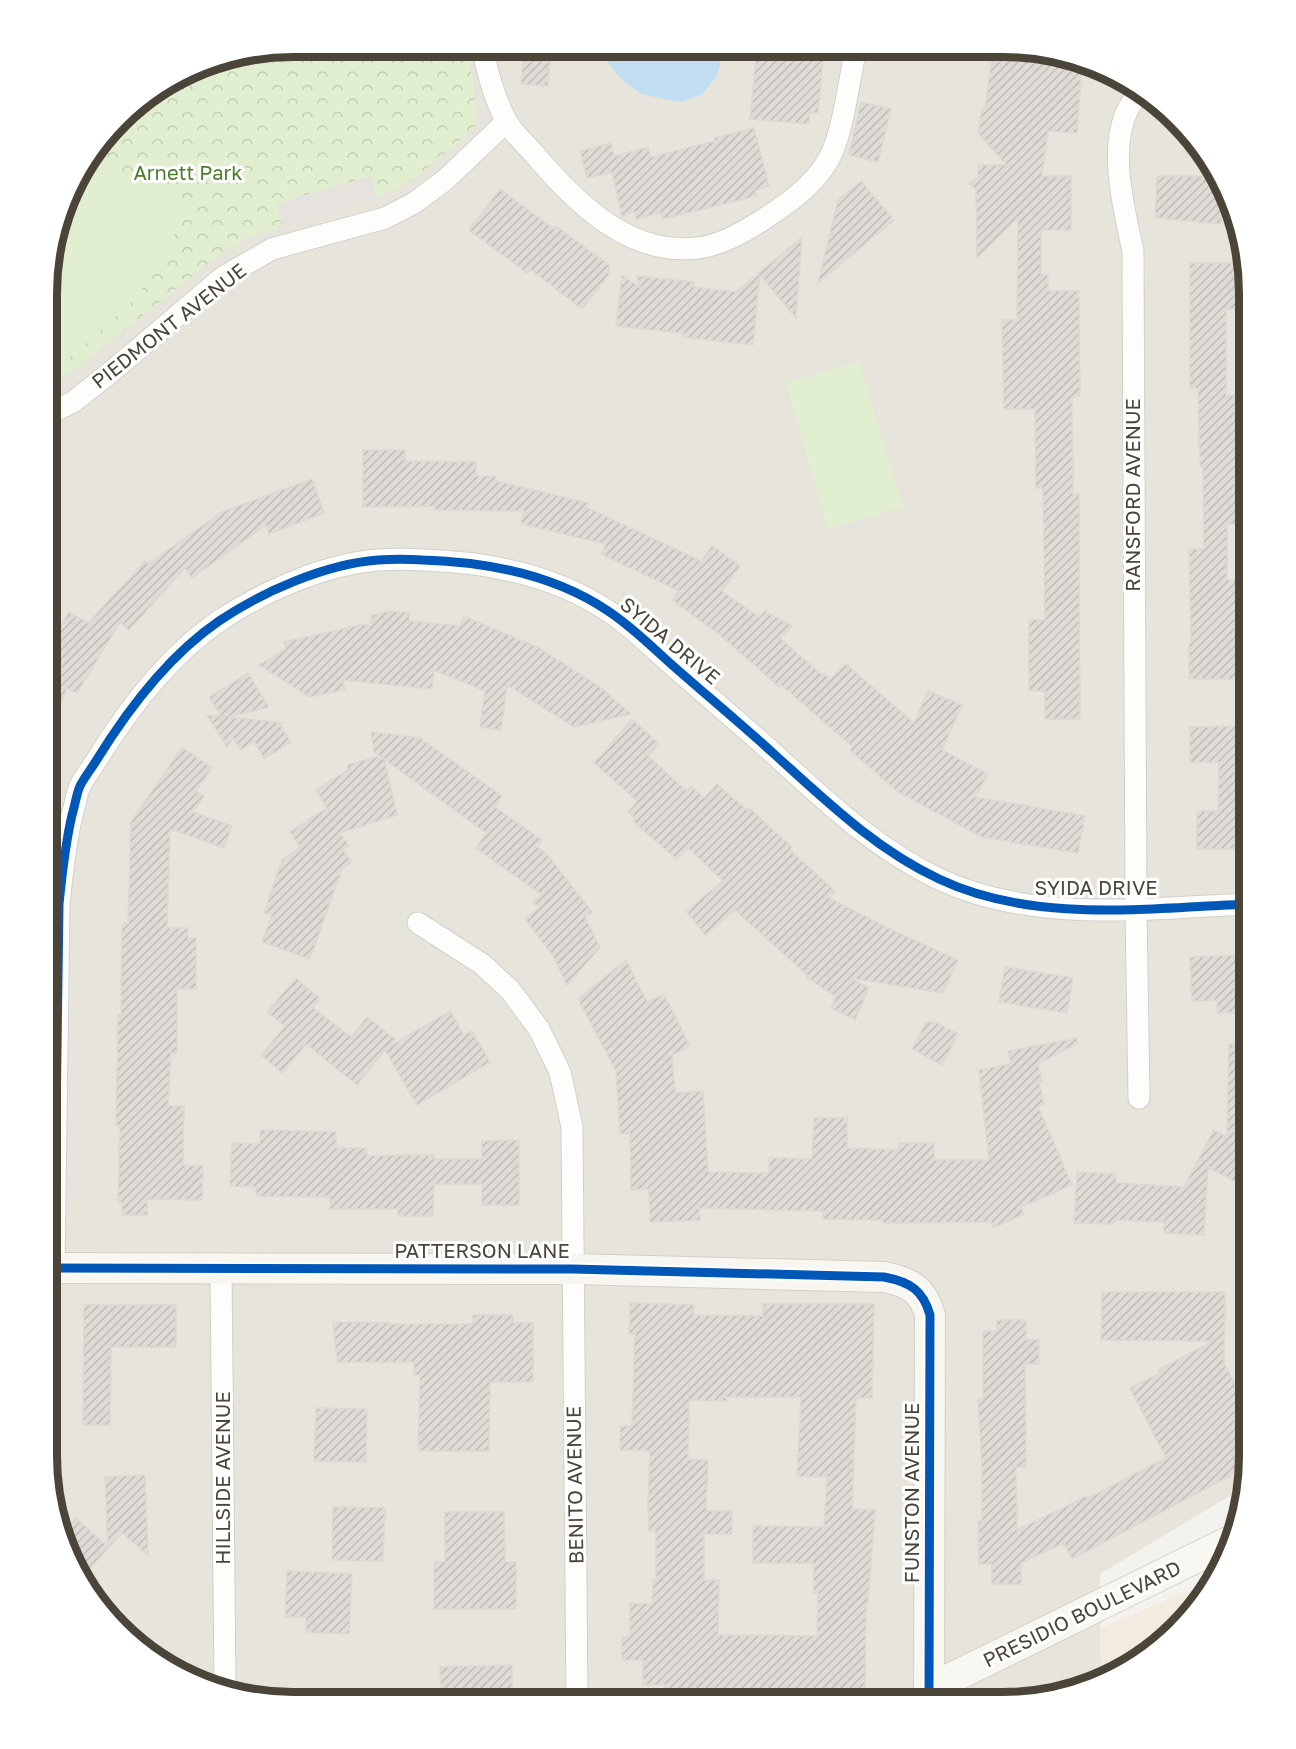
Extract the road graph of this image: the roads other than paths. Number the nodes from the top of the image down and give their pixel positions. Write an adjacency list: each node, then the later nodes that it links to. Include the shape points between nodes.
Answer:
1 (485, 57): 4 (street)
2 (854, 57): 4 (street, via 836,144 814,181 755,225 699,248 653,246 608,224 554,178)
3 (1135, 98): 7 (street, RANSFORD AVENUE, via 1122,130 1119,155 1121,192 1133,250)
4 (506, 122): 5 (street, PIEDMONT AVENUE, via 446,180 414,203 385,218 272,249 223,278 111,372)
5 (57, 410)
6 (1239, 904): 7 (street, SYIDA DRIVE)
7 (1136, 908): 9 (street, SYIDA DRIVE, via 1024,906 940,880 852,825 608,611 565,588 492,565 376,560 288,584 243,605 207,630 167,667 120,721 79,788 65,844); 10 (street, RANSFORD AVENUE)
8 (418, 922): 13 (street, BENITO AVENUE, via 482,964 510,990 539,1029 560,1072 572,1127)
9 (57, 985)
10 (1140, 1098)
11 (57, 1268): 12 (street, PATTERSON LANE)
12 (221, 1269): 13 (street, PATTERSON LANE); 16 (street, HILLSIDE AVENUE)
13 (572, 1269): 14 (street, PATTERSON LANE, via 884,1277); 17 (street, BENITO AVENUE)
14 (915, 1288): 18 (street, FUNSTON AVENUE, via 923,1295 930,1315)
15 (1221, 1546): 19 (street, PRESIDIO BOULEVARD)
16 (225, 1682)
17 (577, 1692)
18 (929, 1692)
19 (937, 1692)

